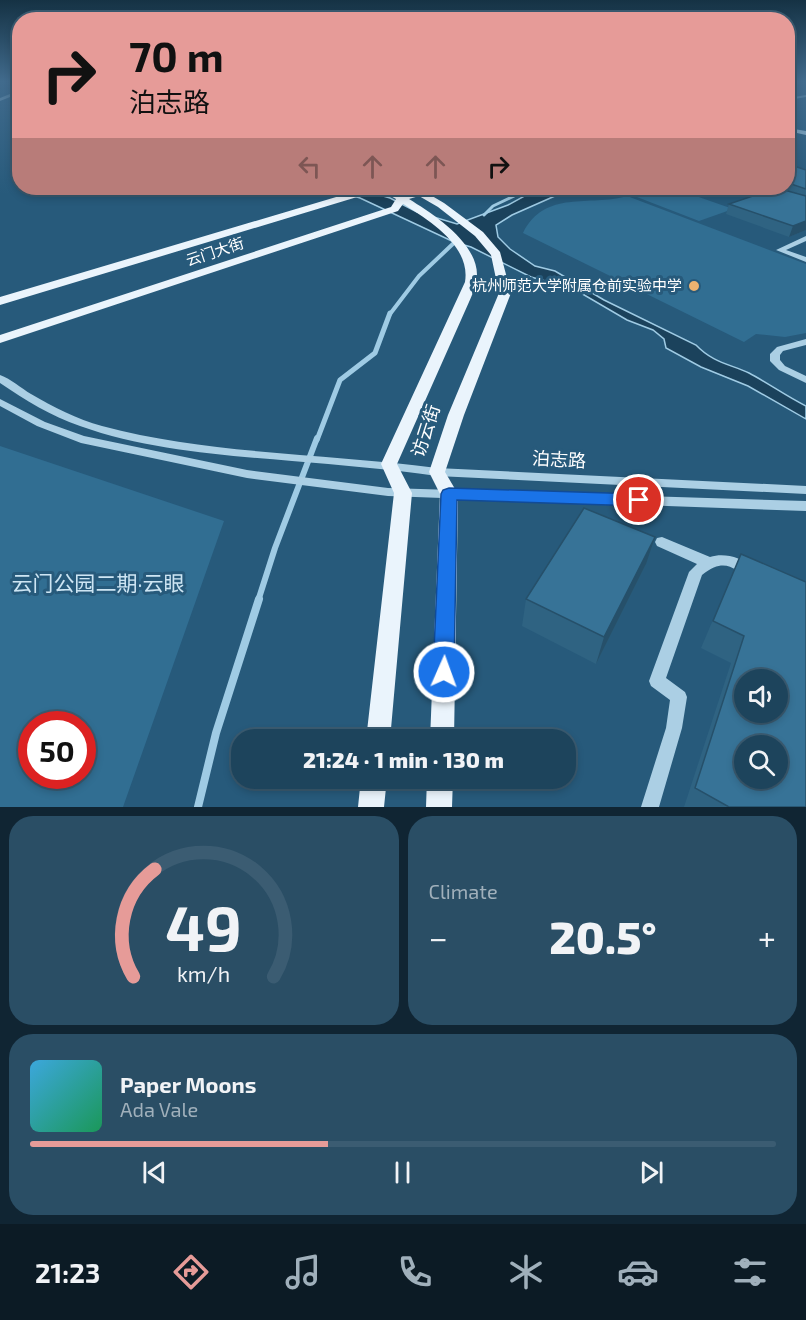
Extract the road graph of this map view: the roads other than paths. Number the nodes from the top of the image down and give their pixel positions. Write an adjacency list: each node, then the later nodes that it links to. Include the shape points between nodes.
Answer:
1 (350, 195): 10 (main road, 云门大街)
2 (397, 195): 6 (main road, 访云街)
3 (408, 195): 6 (main road, 云门大街)
4 (424, 195): 17 (main road, 访云街, via 479,234 496,254 505,293)
5 (780, 195): 7 (street)
6 (401, 199): 11 (main road, 云门大街, via 395,209); 16 (main road, 访云街, via 441,225 462,250 471,271 470,285)
7 (806, 203)
8 (806, 238): 9 (street, via 780,250)
9 (806, 260)
10 (0, 301)
11 (0, 339)
12 (806, 342): 14 (street, via 780,349 775,362)
13 (0, 378): 16 (street, 泊志路, via 23,394 96,428 154,441)
14 (806, 380)
15 (0, 402): 19 (street, 泊志路, via 81,440 247,474)
16 (389, 464): 17 (street, 泊志路); 19 (main road, 访云街)
17 (437, 472): 18 (street, 泊志路); 20 (main road, 访云街)
18 (806, 490)
19 (395, 493): 20 (street, 泊志路); 25 (main road)
20 (449, 494): 21 (street, 泊志路); 26 (main road)
21 (806, 506)
22 (662, 542): 23 (street)
23 (708, 562): 24 (street, via 726,559); 31 (street, via 696,572 657,681 679,698)
24 (766, 575)
25 (379, 729)
26 (442, 729)
27 (373, 789): 29 (main road)
28 (440, 789): 30 (main road)
29 (371, 807)
30 (439, 807)
31 (650, 807)

